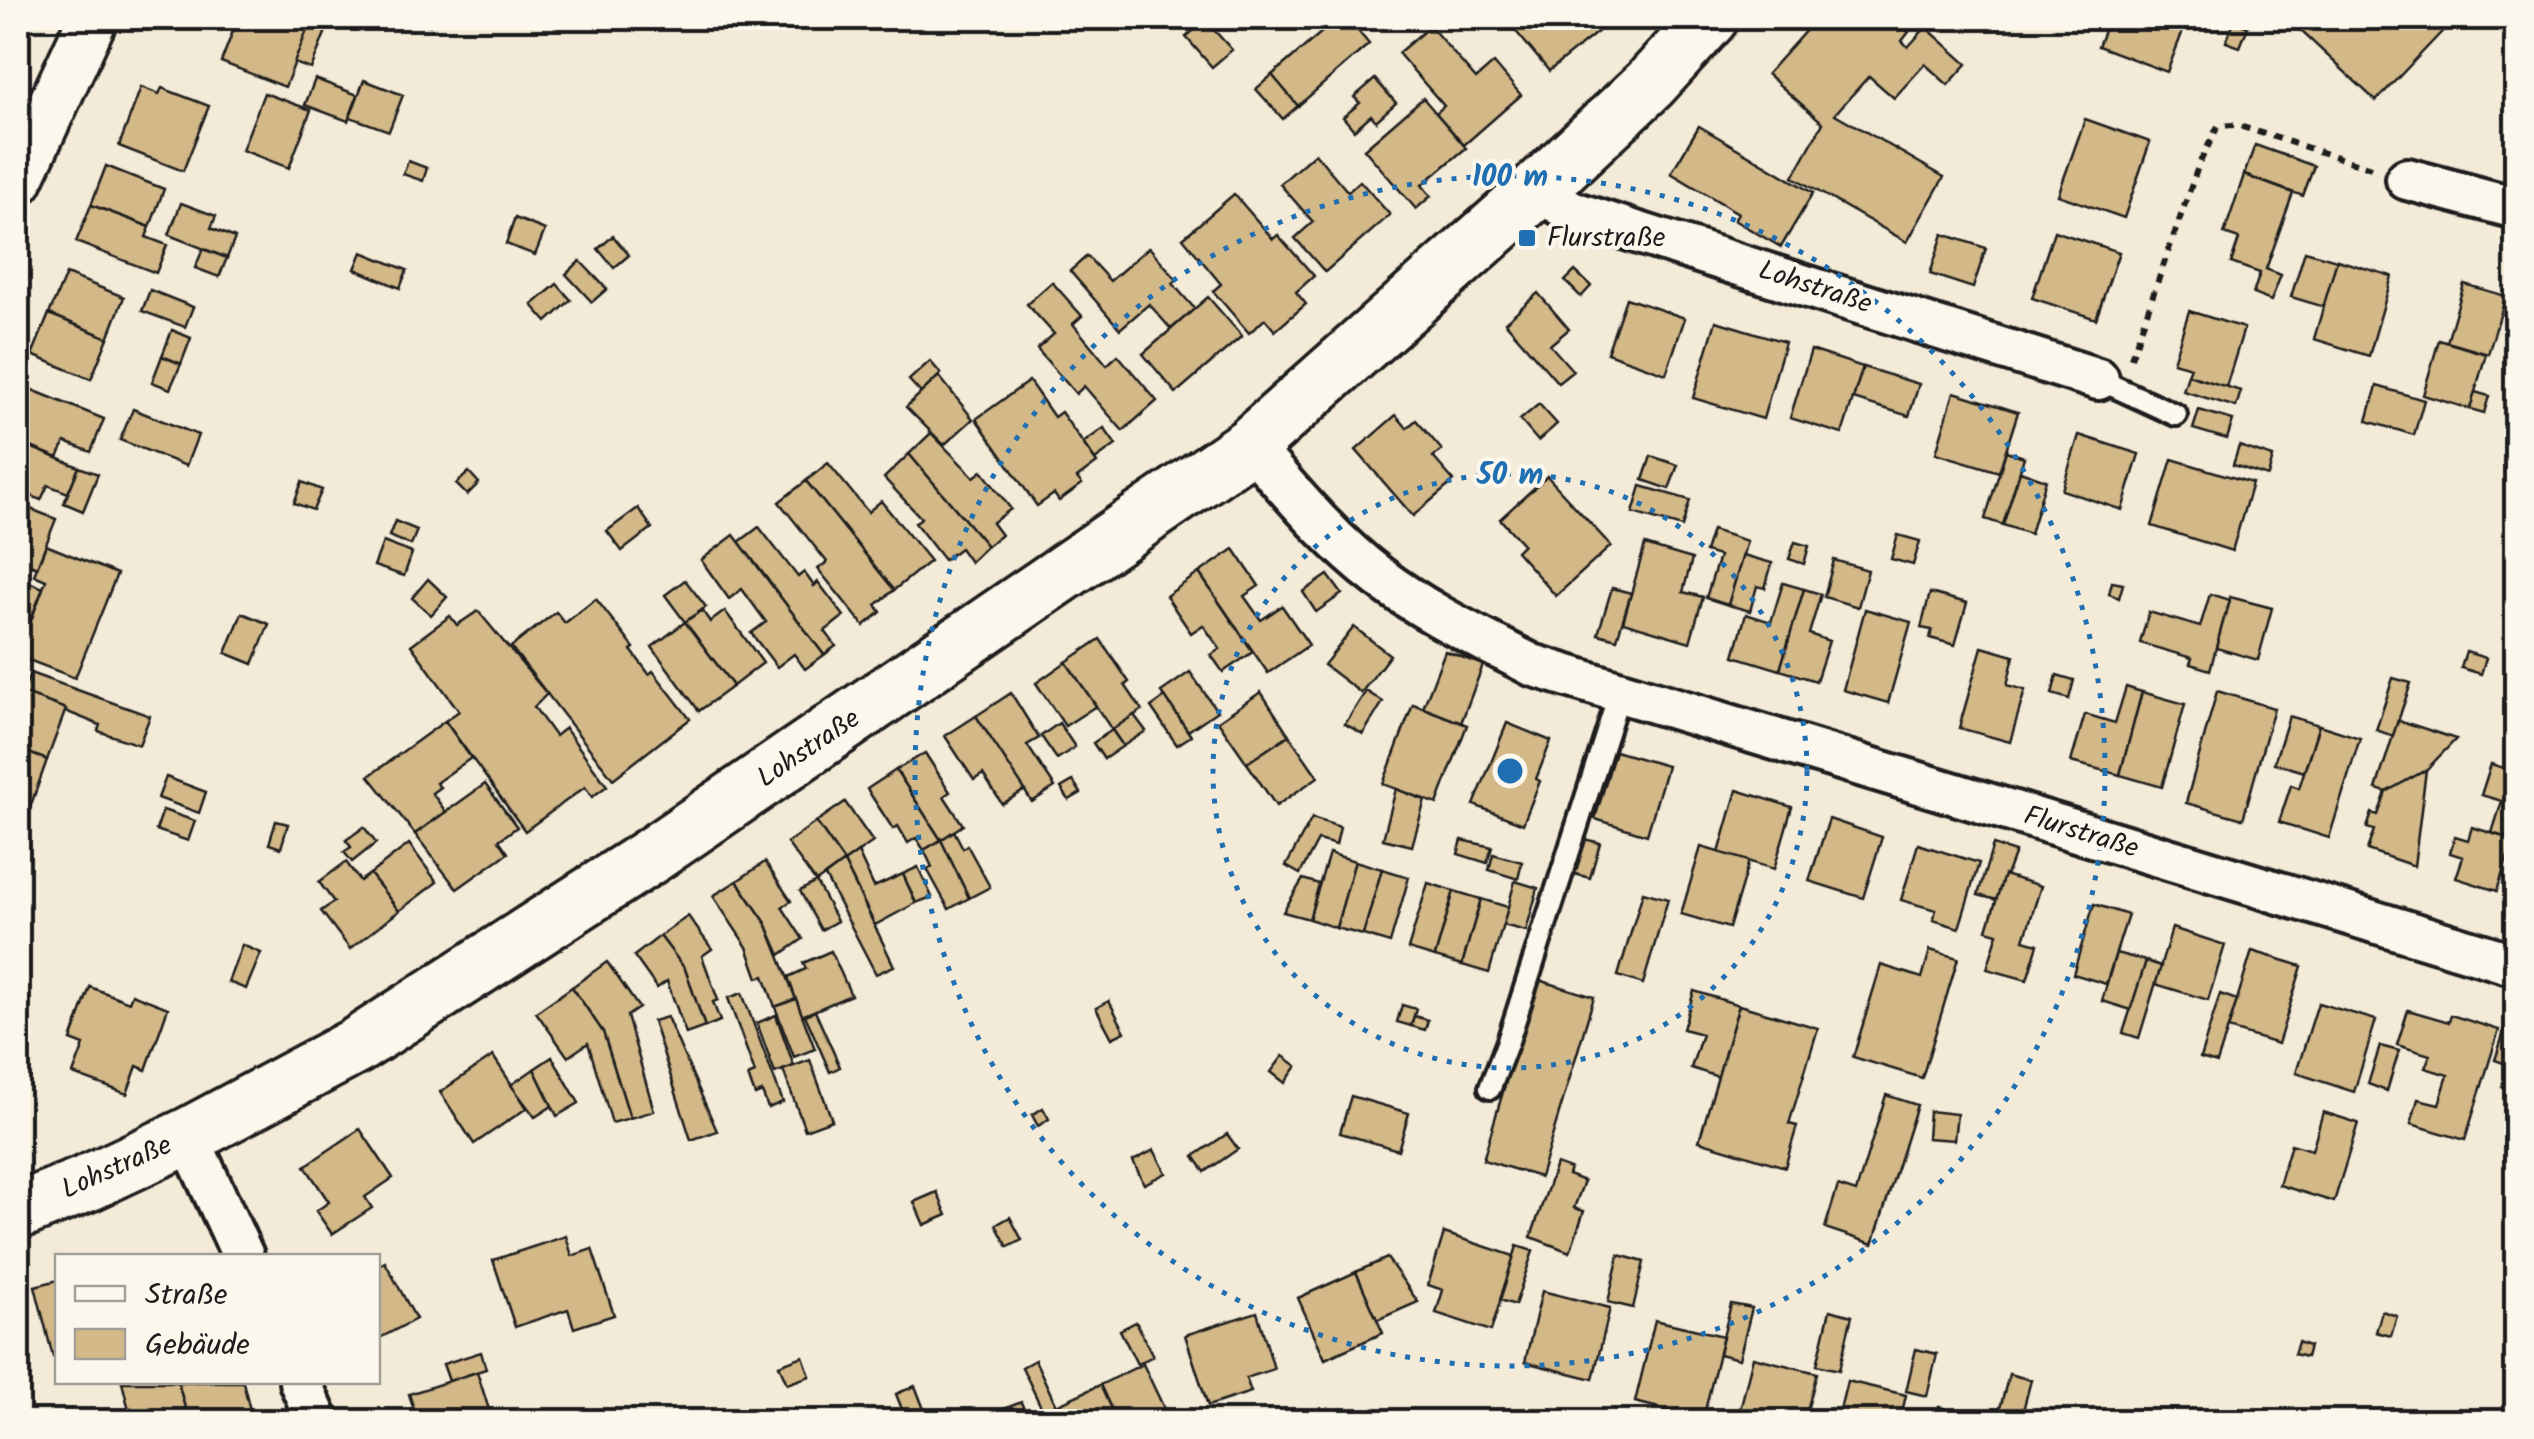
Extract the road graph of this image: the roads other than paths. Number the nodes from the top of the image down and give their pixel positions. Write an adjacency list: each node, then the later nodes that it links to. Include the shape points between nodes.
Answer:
1 (93, 18): 4 (street)
2 (1710, 18): 5 (main road, Lohstraße)
3 (2407, 179): 6 (street)
4 (18, 180)
5 (1536, 190): 7 (street, Lohstraße, via 1573,212); 9 (main road, Lohstraße)
6 (2516, 208)
7 (2098, 379): 8 (lane)
8 (2176, 415)
9 (1250, 445): 10 (street, Flurstraße, via 1345,548 1418,604 1532,665); 13 (main road, Lohstraße, via 652,856 356,1046)
10 (1620, 692): 11 (street, Flurstraße); 12 (lane)
11 (2516, 966)
12 (1490, 1088)
13 (188, 1136): 14 (main road, Lohstraße); 15 (street)
14 (18, 1211)
15 (242, 1254)
16 (301, 1384): 17 (street)
17 (318, 1422)

